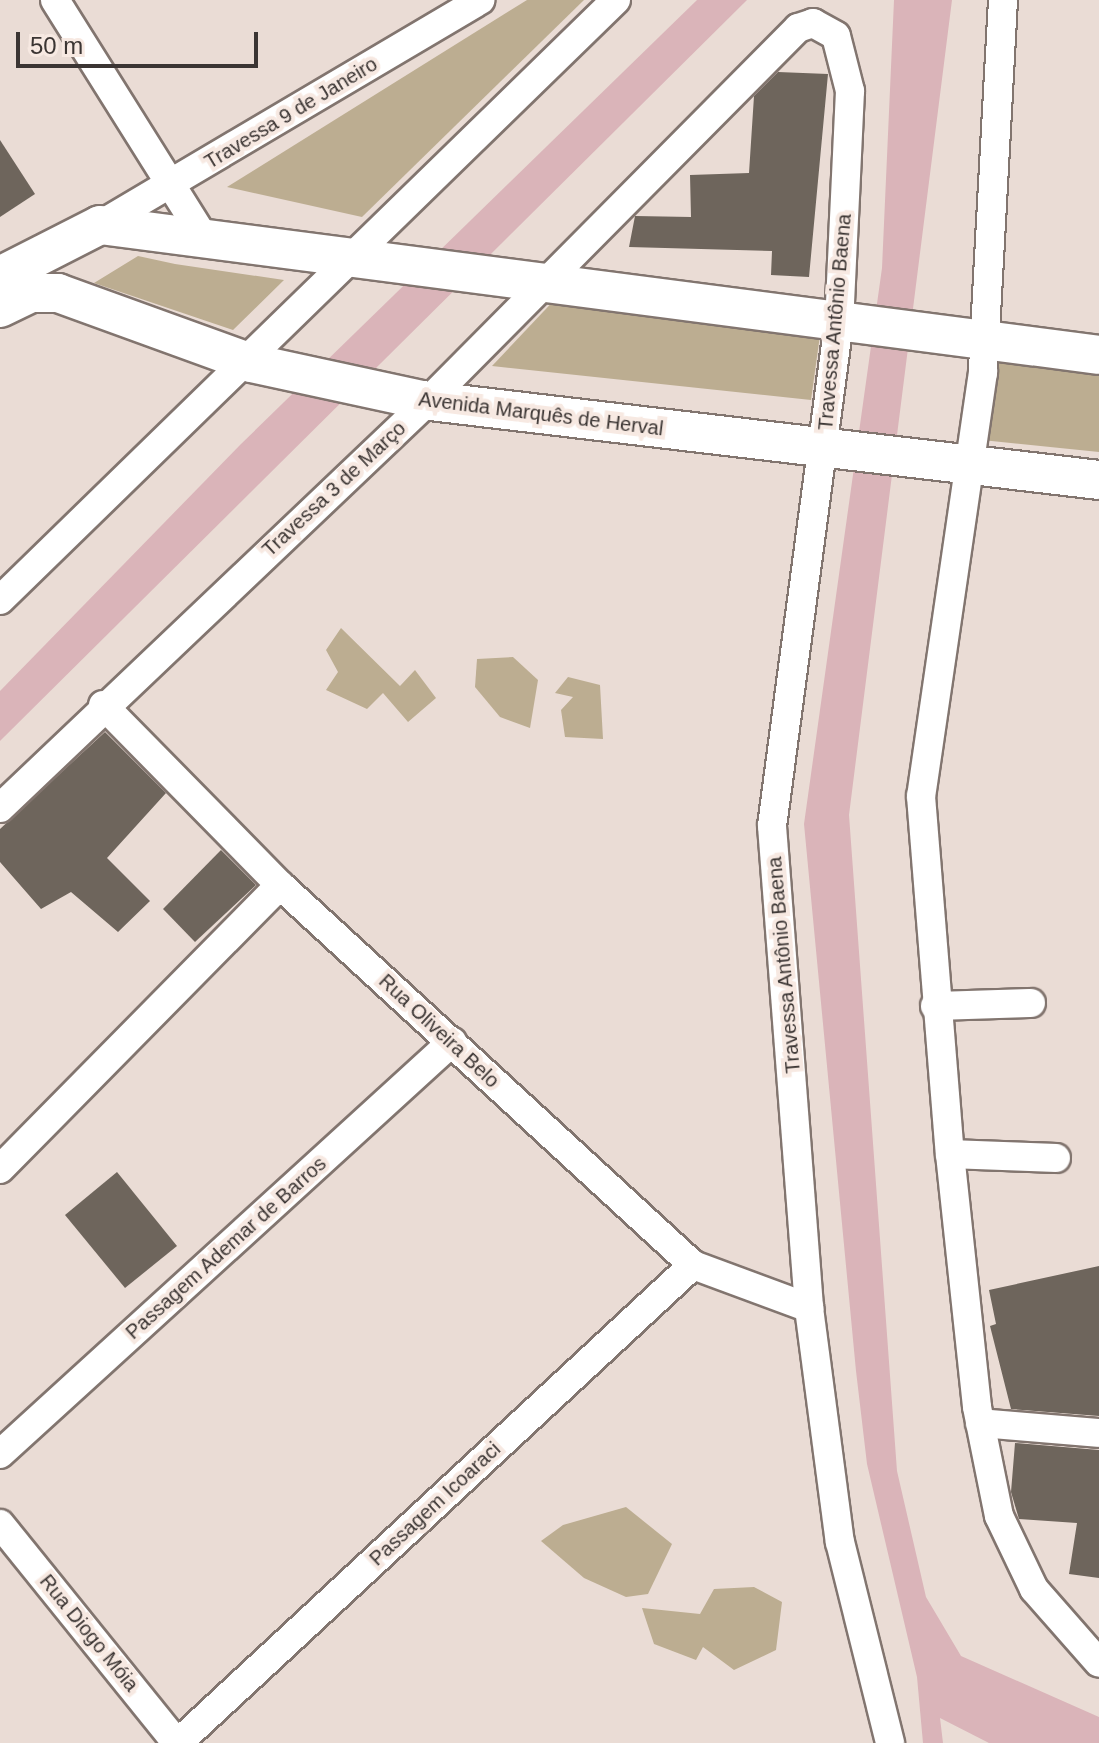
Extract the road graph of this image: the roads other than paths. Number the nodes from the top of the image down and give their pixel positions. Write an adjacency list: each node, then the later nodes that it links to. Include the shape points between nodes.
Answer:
1 (55, 0): 6 (street)
2 (481, 0): 6 (street, Travessa 9 de Janeiro)
3 (616, 0): 9 (street)
4 (1003, 0): 14 (street)
5 (798, 28): 11 (street, Travessa 3 de Março); 13 (street, Travessa Antônio Baena, via 813,23 836,36 850,91)
6 (172, 184): 7 (street, Travessa 9 de Janeiro); 8 (street)
7 (100, 225): 8 (main road); 10 (main road)
8 (205, 239): 9 (main road)
9 (360, 259): 11 (main road); 16 (street)
10 (0, 276)
11 (535, 285): 13 (main road); 17 (street, Travessa 3 de Março)
12 (0, 308): 16 (main road, Avenida Marquês de Herval, via 31,293 58,293)
13 (844, 322): 14 (main road); 18 (street, Travessa Antônio Baena)
14 (978, 340): 15 (main road); 19 (street)
15 (1099, 355)
16 (255, 364): 17 (main road, Avenida Marquês de Herval); 21 (street)
17 (426, 400): 18 (main road, Avenida Marquês de Herval); 22 (street, Travessa 3 de Março)
18 (838, 451): 19 (main road, Avenida Marquês de Herval); 32 (street, Travessa Antônio Baena, via 772,826)
19 (959, 464): 20 (main road, Avenida Marquês de Herval); 26 (street, via 921,796)
20 (1099, 480)
21 (0, 600)
22 (103, 705): 23 (street, Travessa 3 de Março); 24 (street, Rua Oliveira Belo)
23 (0, 808)
24 (280, 885): 27 (street, Rua Oliveira Belo); 30 (street)
25 (1031, 1003): 26 (street)
26 (935, 1006): 28 (street)
27 (452, 1042): 31 (street, Rua Oliveira Belo); 35 (street, Passagem Ademar de Barros)
28 (950, 1154): 29 (street); 33 (street)
29 (1056, 1158)
30 (0, 1169)
31 (693, 1265): 32 (street, Rua Oliveira Belo); 38 (street, Passagem Icoaraci)
32 (809, 1308): 39 (street, Travessa Antônio Baena, via 840,1542)
33 (980, 1423): 34 (street); 37 (street, via 999,1516 1034,1589)
34 (1099, 1433)
35 (0, 1454)
36 (0, 1524): 38 (street, Rua Diogo Móia)
37 (1099, 1663)
38 (178, 1743)
39 (890, 1743)

